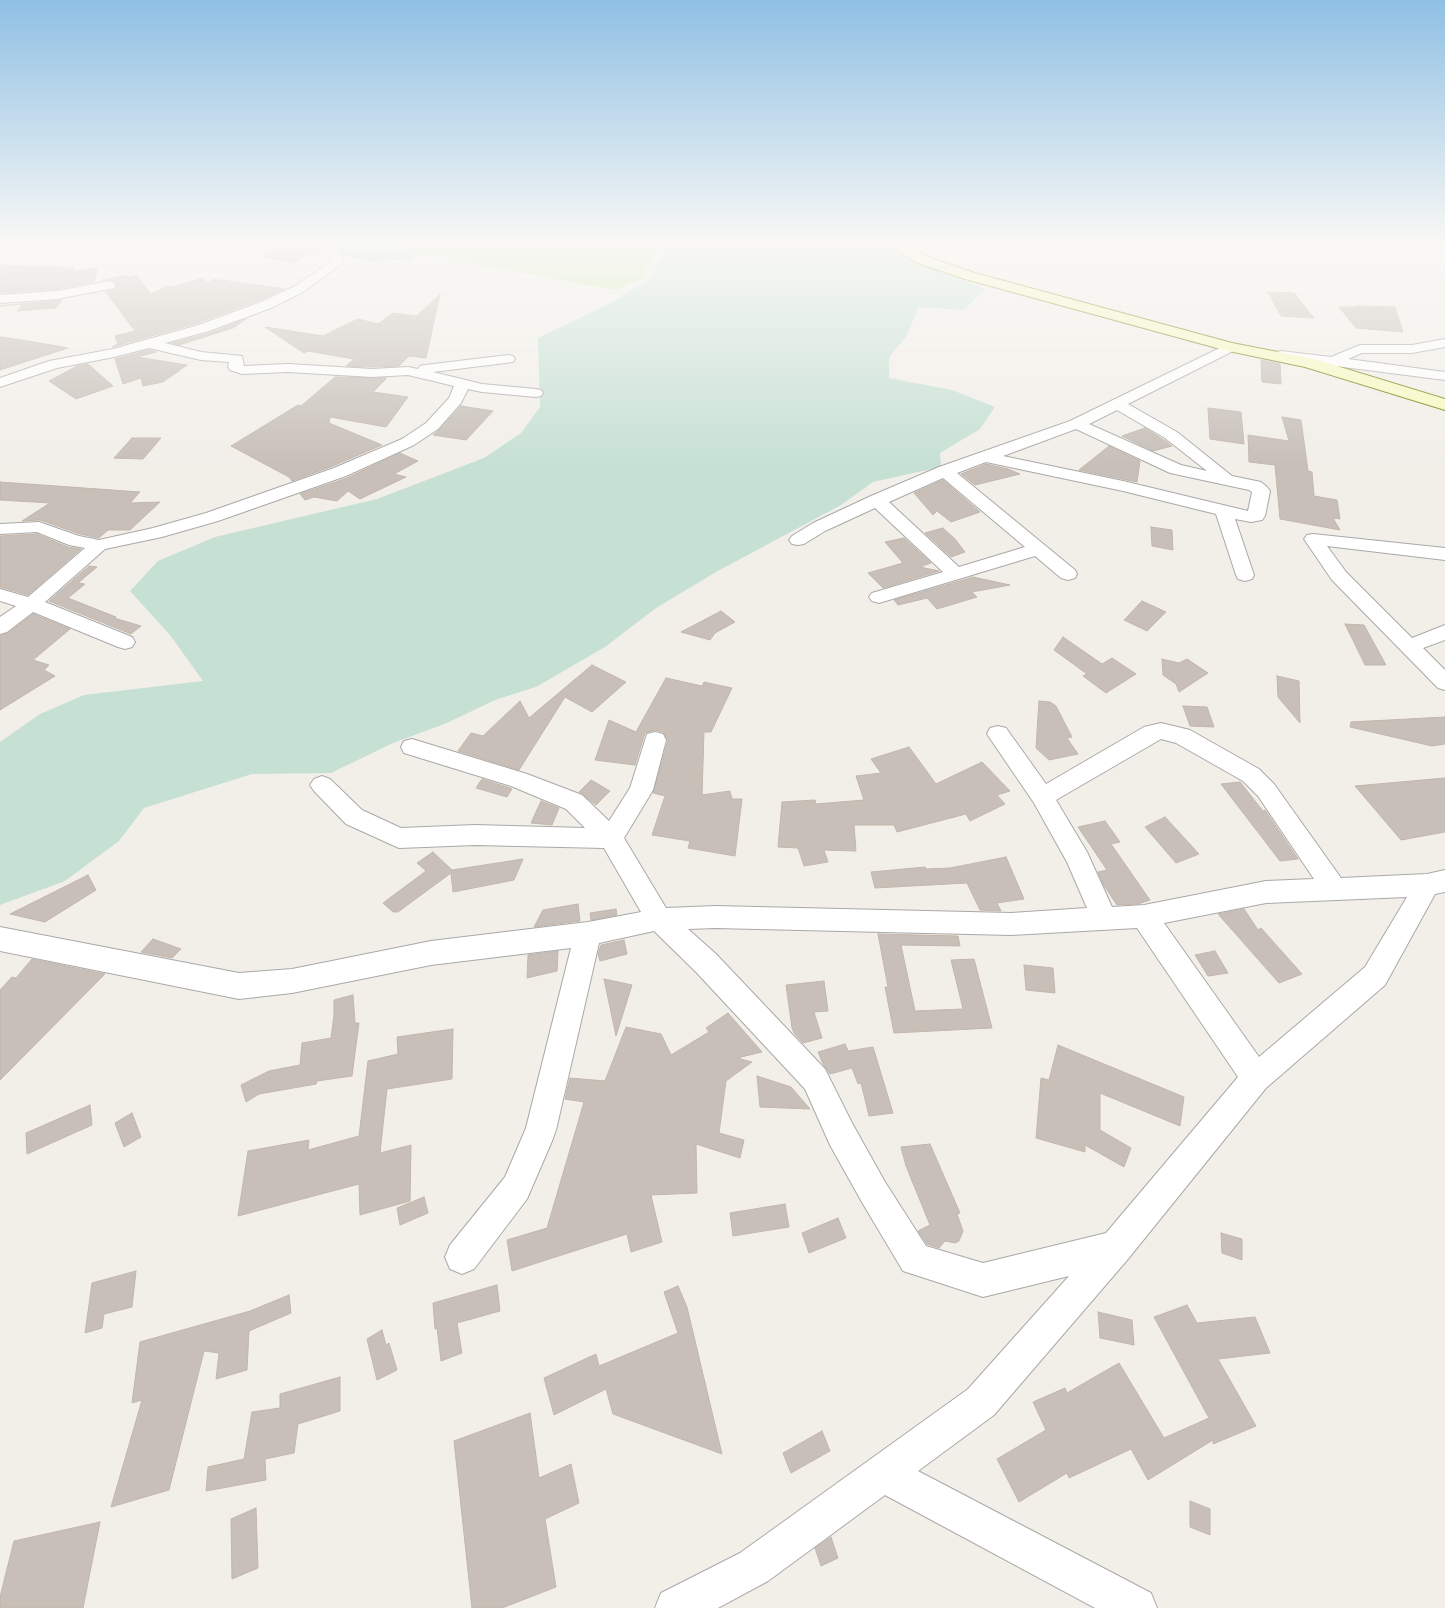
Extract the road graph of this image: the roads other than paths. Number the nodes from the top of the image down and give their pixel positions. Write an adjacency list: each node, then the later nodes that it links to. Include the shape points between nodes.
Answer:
1 (239, 316): 4 (street)
2 (1117, 316): 5 (street)
3 (1445, 343): 8 (street, via 1412,349 1360,349)
4 (152, 344): 9 (street, via 200,356 237,359 235,367 242,370 288,368 372,374); 11 (street, via 54,364)
5 (1230, 347): 6 (street); 14 (street)
6 (1249, 351): 8 (street); 15 (street, via 1308,362)
7 (508, 359): 9 (street)
8 (1333, 361): 10 (street)
9 (408, 371): 12 (street)
10 (1445, 376)
11 (0, 383)
12 (462, 383): 13 (street); 24 (street, via 456,400 432,426 374,458 212,516 156,533)
13 (536, 393)
14 (1116, 403): 16 (street); 19 (street, via 1171,435)
15 (1445, 405)
16 (1076, 424): 17 (street); 19 (street, via 1176,469)
17 (986, 457): 18 (street); 21 (street)
18 (945, 471): 20 (street); 25 (street)
19 (1229, 480): 21 (street, via 1259,488 1258,514 1252,517)
20 (877, 500): 23 (street); 28 (street)
21 (1224, 511): 29 (street)
22 (0, 529): 24 (street, via 39,527 75,541)
23 (798, 540)
24 (99, 545): 32 (street)
25 (1038, 549): 27 (street); 28 (street)
26 (1445, 554): 36 (street, via 1313,539 1339,576)
27 (1068, 574)
28 (957, 575): 31 (street)
29 (1245, 575)
30 (0, 594): 32 (street)
31 (879, 598)
32 (31, 604): 33 (street); 35 (street)
33 (0, 627)
34 (1445, 632): 36 (street)
35 (125, 642)
36 (1410, 646): 37 (street)
37 (1445, 683)
38 (998, 734): 42 (street)
39 (655, 740): 43 (street, via 641,790)
40 (412, 747): 43 (street, via 519,780 574,802)
41 (322, 785): 43 (street, via 354,817 399,838 475,835)
42 (1042, 797): 45 (street, via 1152,733 1161,731 1182,736 1251,775 1266,790); 48 (street, via 1078,860)
43 (611, 838): 47 (street)
44 (1436, 883): 45 (street); 51 (street, via 1375,976)
45 (1334, 888): 46 (street, via 1266,892)
46 (1144, 916): 48 (street); 51 (street)
47 (659, 919): 48 (street, via 716,917 1011,924); 49 (street); 52 (street, via 706,963 814,1079 874,1193 915,1259 983,1280)
48 (1105, 919)
49 (588, 934): 50 (street, via 431,953 292,981 239,986); 53 (street, via 541,1130 516,1188)
50 (0, 938)
51 (1256, 1078): 52 (street)
52 (1116, 1247): 54 (street, via 981,1402)
53 (462, 1257)
54 (885, 1474): 55 (street, via 754,1567); 56 (street)
55 (676, 1608)
56 (1136, 1608)

